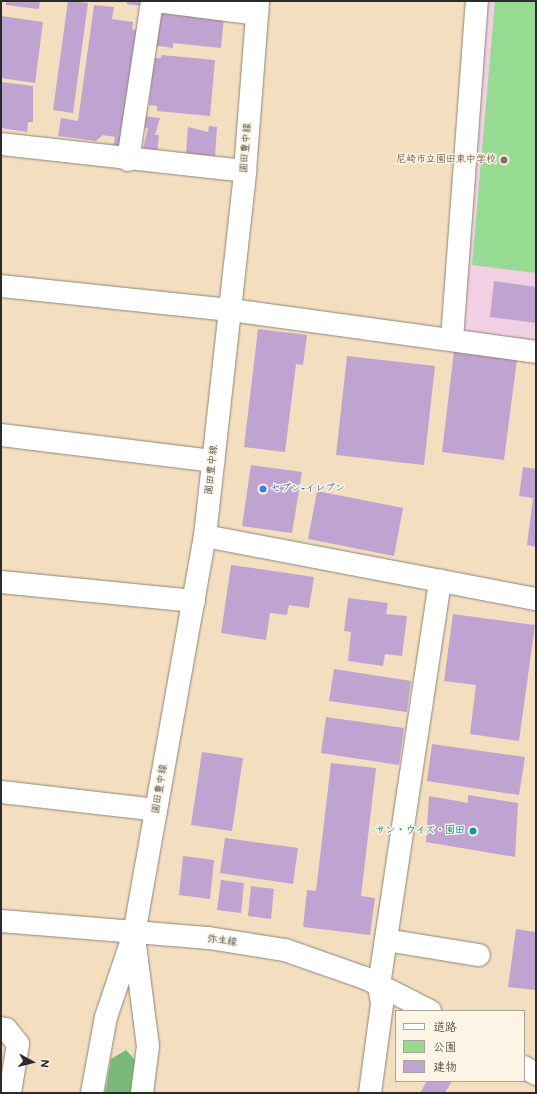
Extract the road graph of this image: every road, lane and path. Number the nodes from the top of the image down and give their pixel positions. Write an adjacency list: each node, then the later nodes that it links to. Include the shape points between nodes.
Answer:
1 (152, 1): 6 (street)
2 (156, 1): 4 (street)
3 (477, 1): 10 (street)
4 (258, 8): 7 (street, 園田豊中線)
5 (1, 144): 6 (street)
6 (128, 160): 7 (street)
7 (245, 171): 9 (street, 園田豊中線)
8 (1, 286): 9 (street)
9 (231, 310): 10 (street); 13 (street, 園田豊中線)
10 (452, 339): 11 (street, via 466,344)
11 (536, 352)
12 (1, 435): 13 (street)
13 (213, 461): 14 (street, 園田豊中線)
14 (205, 536): 15 (street); 18 (street, 園田豊中線)
15 (440, 581): 17 (street); 23 (street)
16 (1, 582): 18 (street)
17 (536, 599)
18 (194, 601): 20 (street, 園田豊中線)
19 (1, 792): 20 (street)
20 (156, 810): 22 (street, 園田豊中線)
21 (1, 921): 22 (street, 弥生線)
22 (134, 934): 25 (street, 弥生線, via 209,938 285,950); 31 (street, via 106,1017); 32 (street, via 148,1046)
23 (386, 940): 24 (street); 25 (street)
24 (479, 955)
25 (379, 985): 26 (street, 弥生線); 33 (street, via 382,1004)
26 (428, 1010)
27 (1, 1028): 30 (street, via 6,1029 18,1044)
28 (525, 1068): 29 (street)
29 (536, 1074)
30 (10, 1093)
31 (92, 1093)
32 (142, 1093)
33 (370, 1093)

